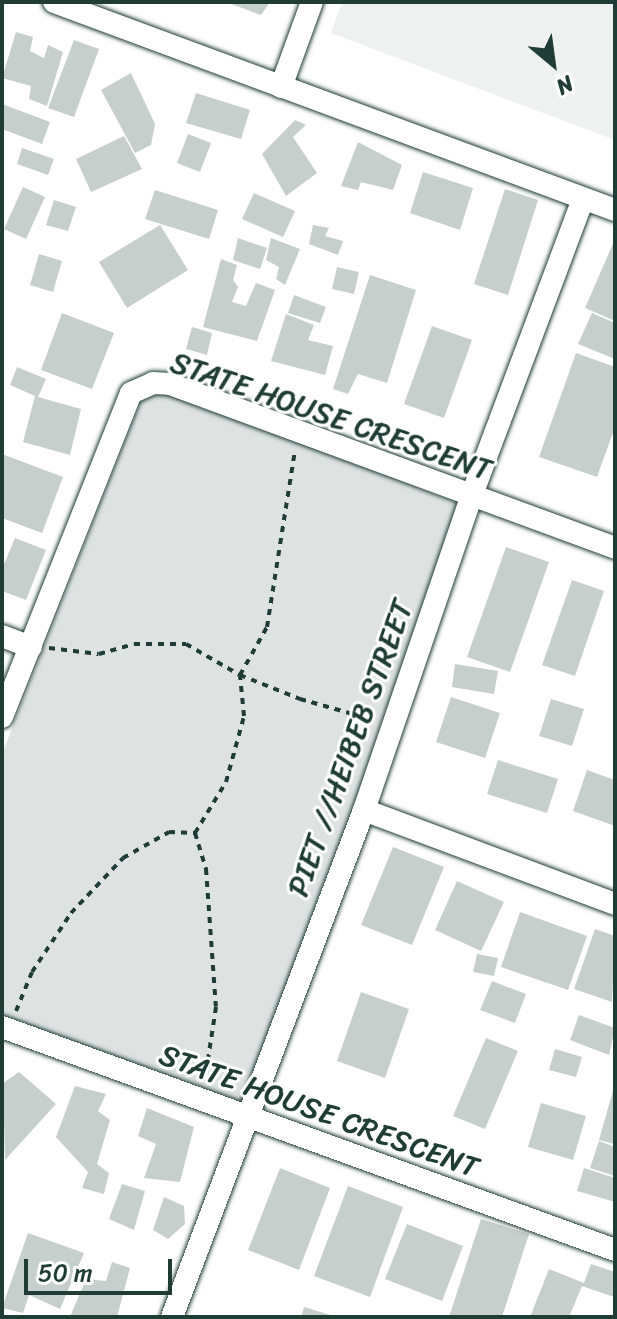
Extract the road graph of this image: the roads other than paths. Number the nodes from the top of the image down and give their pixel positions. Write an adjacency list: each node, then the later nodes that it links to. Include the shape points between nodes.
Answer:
1 (54, 2): 3 (street)
2 (312, 2): 3 (street)
3 (281, 87): 4 (street)
4 (583, 199): 5 (street); 6 (street, PIET //HEIBEB STREET)
5 (615, 210)
6 (471, 497): 7 (street, STATE HOUSE CRESCENT); 9 (street, STATE HOUSE CRESCENT, via 170,384 153,383 131,393); 11 (street, PIET //HEIBEB STREET)
7 (615, 548)
8 (2, 636): 9 (street)
9 (31, 647): 10 (street, STATE HOUSE CRESCENT)
10 (2, 717)
11 (364, 810): 12 (street); 14 (street, PIET //HEIBEB STREET)
12 (615, 904)
13 (5, 1028): 14 (street, STATE HOUSE CRESCENT)
14 (245, 1117): 15 (street, STATE HOUSE CRESCENT); 16 (street, PIET //HEIBEB STREET)
15 (615, 1250)
16 (172, 1317)

